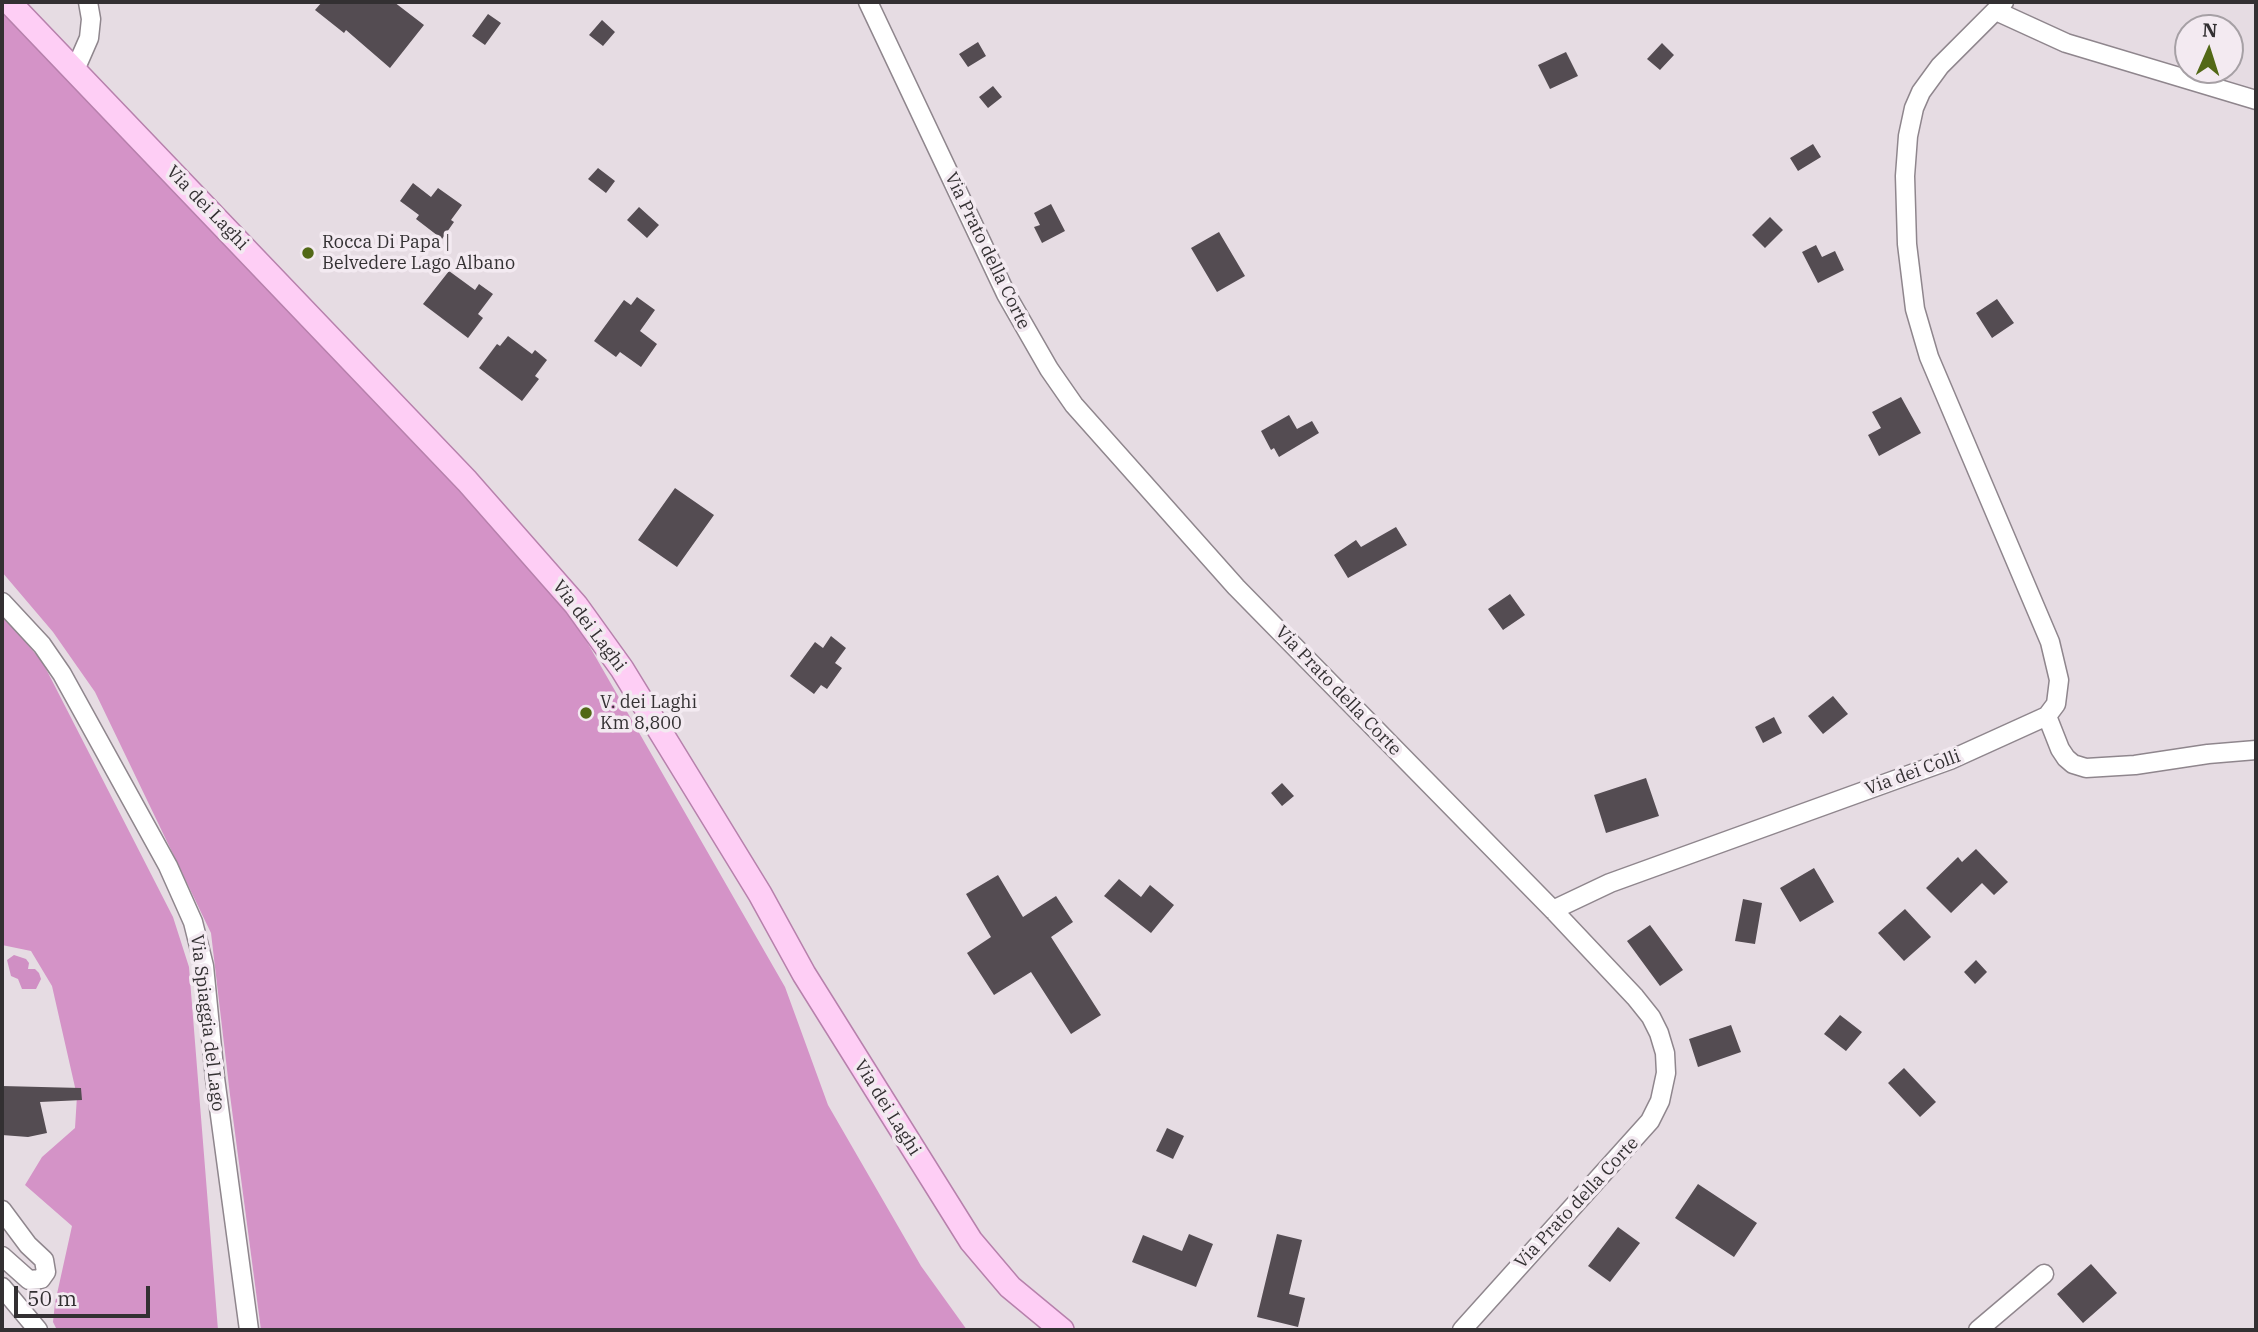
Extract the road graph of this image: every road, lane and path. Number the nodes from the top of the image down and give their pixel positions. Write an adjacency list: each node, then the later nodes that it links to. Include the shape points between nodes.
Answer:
1 (9, 2): 5 (main road, Via dei Laghi)
2 (88, 2): 5 (street, via 89,38)
3 (868, 2): 10 (street, Via Prato della Corte, via 1006,294 1061,387 1236,587)
4 (2000, 7): 6 (street, via 2066,43); 8 (street, via 1940,66 1914,108 1905,176 1906,231 1912,292 1929,357 2050,642 2059,694)
5 (75, 70): 17 (main road, Via dei Laghi, via 457,471 581,612 622,669 849,1048 971,1241 1010,1286)
6 (2256, 100)
7 (2, 602): 16 (street, Via Spiaggia del Lago, via 62,674 168,866 196,931)
8 (2047, 716): 9 (street, via 2066,758 2086,768); 10 (street, Via dei Colli, via 1951,760 1610,883)
9 (2256, 750)
10 (1553, 910): 18 (street, Via Prato della Corte, via 1651,1017 1665,1053 1664,1090 1643,1130)
11 (2, 1210): 12 (street, via 44,1261 46,1272 41,1279 29,1280)
12 (2, 1256)
13 (2044, 1274): 19 (street)
14 (2, 1287): 15 (street)
15 (38, 1330)
16 (249, 1330)
17 (1062, 1330)
18 (1462, 1330)
19 (1979, 1330)

